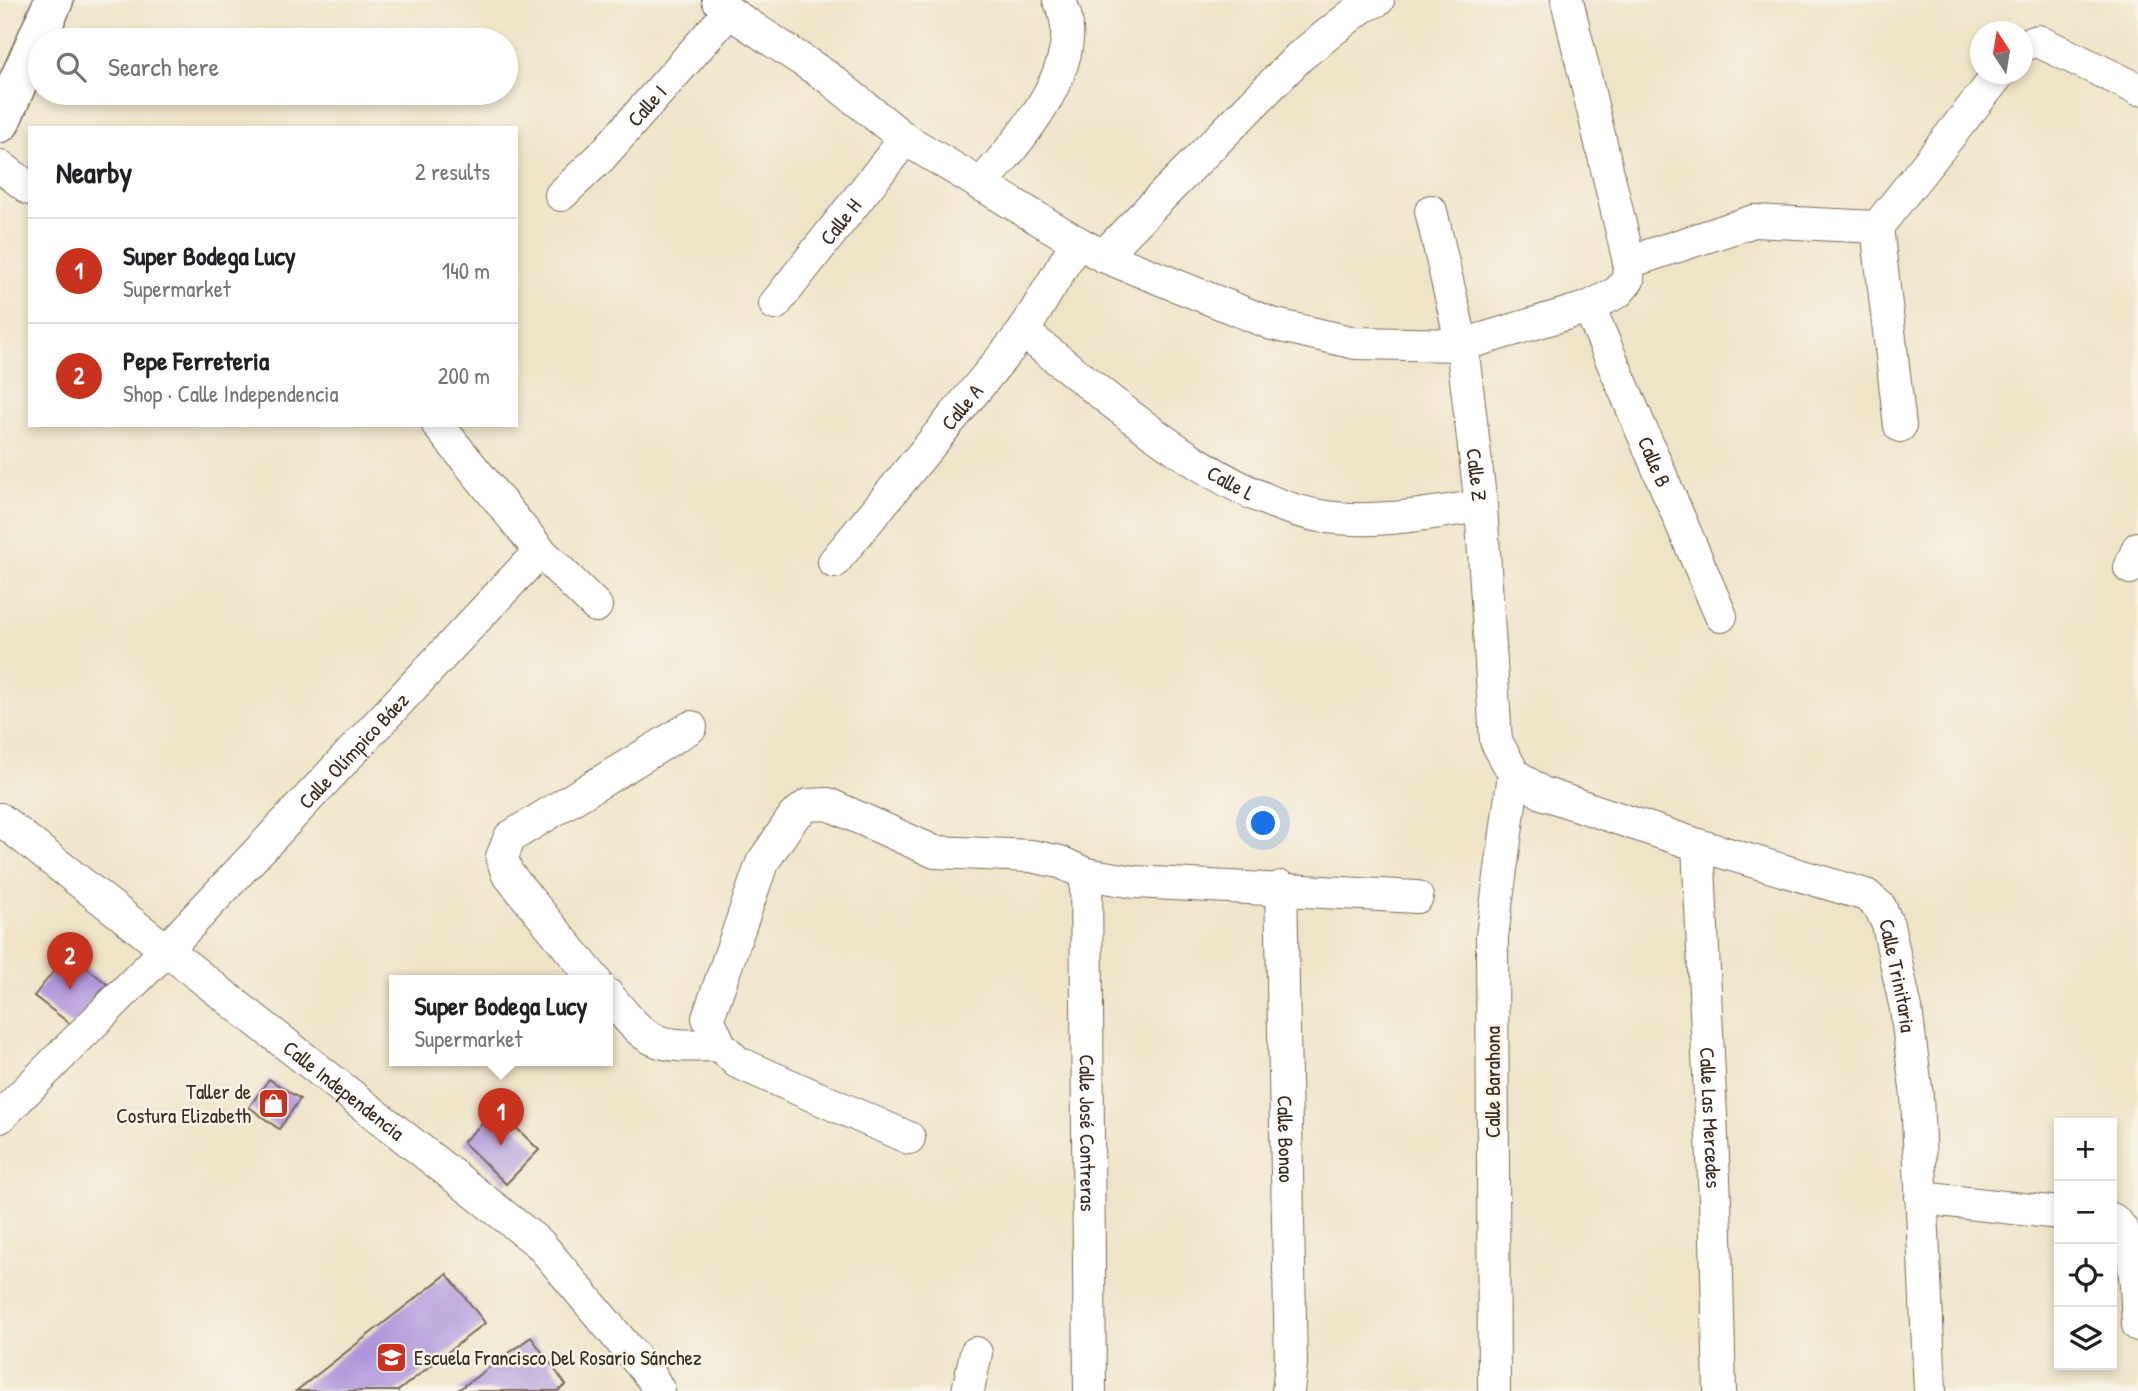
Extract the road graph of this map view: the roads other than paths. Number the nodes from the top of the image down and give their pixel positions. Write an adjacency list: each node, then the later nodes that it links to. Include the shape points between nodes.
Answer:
1 (54, 0): 6 (main road)
2 (1059, 0): 14 (street, via 1067,13 1068,51 1048,94 1013,148)
3 (1378, 0): 19 (street, Calle A, via 1362,7 1299,57)
4 (1567, 0): 20 (street)
5 (724, 6): 12 (street, via 829,78); 16 (street, Calle I, via 601,157)
6 (42, 28)
7 (2033, 42): 10 (street)
8 (28, 59): 11 (main road)
9 (1991, 84): 18 (street)
10 (2138, 89)
11 (0, 123)
12 (905, 139): 14 (street); 21 (street, Calle H)
13 (0, 166): 15 (street)
14 (979, 185): 19 (street)
15 (28, 188)
16 (561, 195)
17 (1431, 211): 24 (street, Calle Z)
18 (1877, 227): 20 (street, via 1754,221); 25 (street)
19 (1090, 249): 23 (street, Calle A); 24 (street, via 1272,324 1355,343)
20 (1629, 262): 22 (street, via 1623,286)
21 (775, 304)
22 (1589, 307): 24 (street); 31 (street, Calle B)
23 (1023, 332): 27 (street, Calle L, via 1194,461 1262,499 1326,517 1388,519); 29 (street, Calle A)
24 (1462, 345): 27 (street, Calle Z)
25 (1900, 426)
26 (440, 427): 28 (street)
27 (1481, 506): 33 (street, Calle Z)
28 (540, 551): 30 (street); 40 (street, Calle Olímpico Báez)
29 (834, 562)
30 (596, 606)
31 (1721, 616)
32 (691, 727): 41 (street, via 510,837 502,857 508,873)
33 (1496, 741): 34 (street, Calle Trinitaria)
34 (1514, 774): 36 (street, Calle Trinitaria, via 1542,793); 55 (street, Calle Barahona, via 1492,936)
35 (0, 819): 40 (street, Calle Independencia)
36 (1698, 845): 46 (street, Calle Trinitaria, via 1866,895 1880,907 1906,1009 1917,1096); 56 (street, Calle Las Mercedes)
37 (1086, 874): 38 (street, via 1135,882); 43 (street, via 1031,856 935,852 828,804 808,805 794,816 762,863 708,1018); 53 (street, Calle José Contreras)
38 (1281, 887): 39 (street); 54 (street, Calle Bonao)
39 (1417, 897)
40 (165, 951): 44 (street, Calle Olímpico Báez); 51 (street, Calle Independencia, via 540,1244)
41 (592, 975)
42 (613, 1001): 43 (street, via 654,1041)
43 (720, 1045): 45 (street, via 751,1069)
44 (0, 1117)
45 (909, 1138)
46 (1921, 1198): 47 (street); 57 (street, Calle Trinitaria)
47 (2054, 1212)
48 (2121, 1215): 49 (street, via 2134,1250)
49 (2138, 1325)
50 (976, 1353): 52 (street)
51 (659, 1391)
52 (968, 1391)
53 (1090, 1391)
54 (1288, 1391)
55 (1494, 1391)
56 (1720, 1391)
57 (1930, 1391)

